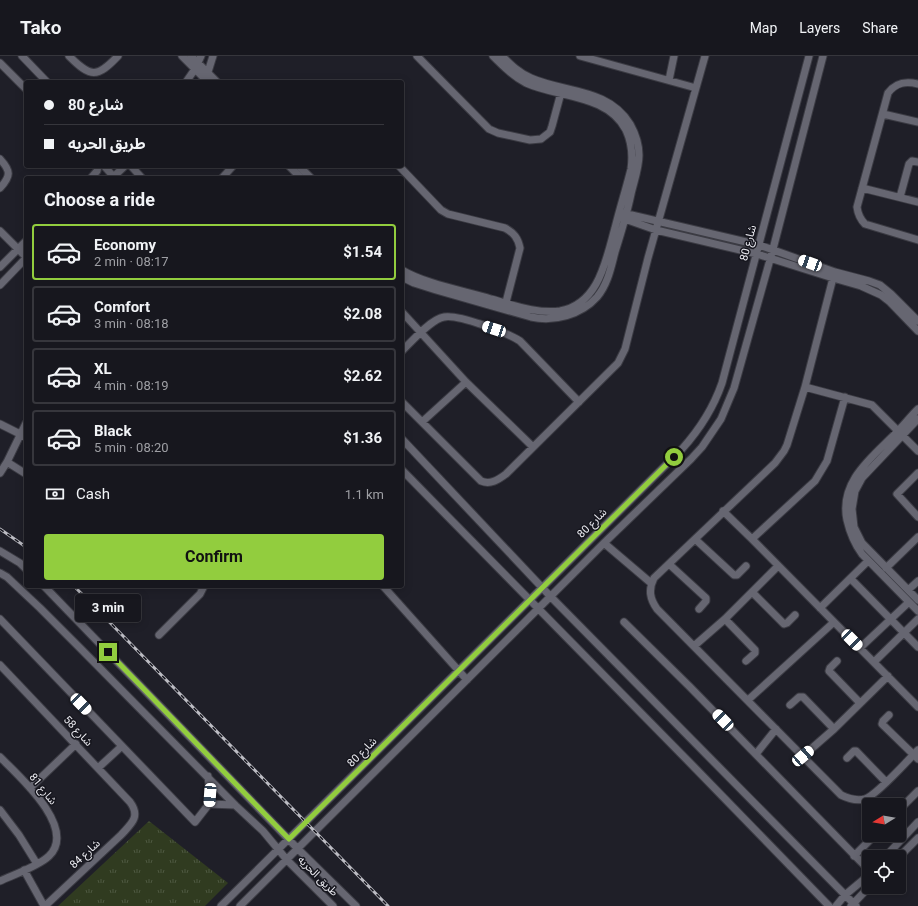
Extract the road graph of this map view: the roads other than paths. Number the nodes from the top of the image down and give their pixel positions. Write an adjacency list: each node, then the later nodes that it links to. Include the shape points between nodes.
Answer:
1 (22, 56): 20 (street)
2 (69, 56): 3 (street, via 80,67 94,73 101,72)
3 (118, 56)
4 (182, 56): 18 (street)
5 (191, 56): 18 (street)
6 (201, 56): 18 (street)
7 (213, 56): 19 (street)
8 (417, 56): 26 (street, via 485,126 498,132 536,141 546,136 552,126)
9 (493, 56): 26 (street, via 508,71 527,83)
10 (502, 56): 26 (street, via 531,78)
11 (580, 56): 16 (street)
12 (674, 56): 22 (street)
13 (705, 56): 25 (street)
14 (809, 56): 54 (street, شارع 80)
15 (823, 56): 56 (street, شارع 80)
16 (604, 59): 22 (street)
17 (0, 63): 24 (street)
18 (197, 66): 19 (street); 21 (street)
19 (205, 79)
20 (45, 80)
21 (187, 80)
22 (668, 80): 25 (street)
23 (918, 84): 27 (street, via 906,82 892,88 888,92)
24 (24, 87)
25 (696, 88): 49 (street)
26 (562, 90): 48 (street, via 608,110 619,119 628,134 632,160)
27 (883, 114): 28 (street); 45 (street)
28 (918, 122)
29 (0, 159): 44 (street, via 8,169 8,179)
30 (918, 162): 46 (street, via 912,161 909,164)
31 (106, 168): 38 (street)
32 (123, 168): 39 (street)
33 (133, 168): 40 (street)
34 (231, 168): 41 (street)
35 (291, 168): 42 (street)
36 (301, 168): 43 (street)
37 (401, 168): 66 (street, via 441,210 505,228 516,236 520,248)
38 (112, 176)
39 (116, 176)
40 (140, 176)
41 (224, 176)
42 (299, 176)
43 (309, 176)
44 (0, 188)
45 (862, 188): 46 (street); 52 (street, via 857,207 861,220 866,224)
46 (900, 197): 47 (street)
47 (918, 202)
48 (622, 216): 49 (street); 50 (street); 66 (street, via 601,275 583,301 569,308 543,312)
49 (659, 222): 50 (street); 54 (street)
50 (656, 230): 57 (street); 75 (street, via 622,356 614,368)
51 (0, 231): 55 (street)
52 (918, 240)
53 (24, 243): 55 (street)
54 (759, 245): 56 (street); 57 (street, شارع 80)
55 (18, 248): 58 (street); 61 (street)
56 (773, 249): 59 (street, شارع 80); 68 (street, via 835,272 880,285)
57 (756, 254): 59 (street); 86 (street, شارع 80, via 716,398 702,425)
58 (24, 255)
59 (770, 258): 64 (street); 88 (street, شارع 80, via 728,404 702,447)
60 (24, 259): 65 (street)
61 (0, 267)
62 (404, 271): 66 (street, via 419,279)
63 (404, 278): 66 (street, via 414,283)
64 (833, 278): 69 (street, via 881,295); 73 (street)
65 (0, 285)
66 (505, 306)
67 (404, 314): 70 (street)
68 (918, 321)
69 (918, 331)
70 (421, 332): 71 (street); 72 (street); 75 (street, via 439,318 451,316 508,334 520,341)
71 (404, 349)
72 (466, 382): 79 (street); 84 (street)
73 (805, 386): 74 (street); 93 (street, via 784,451 775,463)
74 (845, 397): 81 (street, via 872,405); 97 (street, via 827,461 815,481)
75 (579, 402): 84 (street)
76 (404, 404): 79 (street)
77 (918, 409): 81 (street)
78 (918, 418): 81 (street)
79 (422, 422): 84 (street, via 480,481 499,480)
80 (0, 424): 82 (street)
81 (901, 433): 85 (street); 100 (street, via 863,466 848,490 846,509 849,531 855,545); 105 (street, via 866,472 858,484 853,500 852,518 857,535)
82 (24, 435): 87 (street)
83 (404, 441): 110 (street)
84 (533, 447)
85 (918, 451)
86 (674, 457): 88 (street); 110 (street, شارع 80)
87 (7, 462): 90 (street); 91 (street)
88 (683, 467): 98 (street, شارع 80)
89 (404, 472): 117 (street)
90 (0, 473)
91 (24, 473)
92 (918, 473): 94 (street, via 897,494)
93 (723, 511): 96 (street); 97 (street)
94 (918, 517)
95 (918, 537): 105 (street)
96 (695, 539): 101 (street); 102 (street, via 734,575)
97 (752, 539): 103 (street)
98 (604, 543): 109 (street); 116 (street, شارع 80)
99 (0, 551): 104 (street)
100 (868, 561): 107 (street); 119 (street)
101 (669, 564): 109 (street); 122 (street, via 706,598)
102 (746, 566)
103 (778, 566): 115 (street); 120 (street)
104 (24, 567)
105 (886, 568): 114 (street)
106 (0, 573): 160 (street, طريق الحريه, via 40,608)
107 (851, 579): 120 (street); 127 (street)
108 (918, 581): 114 (street)
109 (652, 583): 133 (street, via 650,590 657,609)
110 (543, 587): 116 (street); 117 (street, شارع 80)
111 (46, 588): 171 (street, طريق الحريه)
112 (203, 588): 132 (street)
113 (385, 588): 140 (street)
114 (908, 590): 118 (street)
115 (752, 592): 124 (street, via 784,624); 126 (street)
116 (551, 597): 121 (street, شارع 80); 185 (street)
117 (530, 600): 121 (street); 140 (street, شارع 80)
118 (918, 600)
119 (909, 602): 123 (street); 127 (street)
120 (820, 608): 130 (street)
121 (538, 609): 142 (street, شارع 80); 192 (street)
122 (699, 609)
123 (918, 610)
124 (795, 615)
125 (0, 619): 153 (street)
126 (725, 619): 133 (street); 136 (street, via 755,650)
127 (891, 619): 131 (street); 135 (street)
128 (918, 619): 131 (street)
129 (624, 622): 154 (street)
130 (834, 622): 135 (street); 144 (street)
131 (904, 633): 134 (street); 138 (street)
132 (159, 635)
133 (694, 646): 144 (street)
134 (918, 647)
135 (860, 648): 138 (street)
136 (746, 661)
137 (837, 661): 146 (street, via 829,671)
138 (874, 662): 141 (street)
139 (0, 665): 152 (street, شارع 58)
140 (459, 671): 142 (street); 143 (street, شارع 80)
141 (888, 676): 145 (street); 146 (street)
142 (467, 680): 148 (street, شارع 80)
143 (429, 700): 148 (street); 171 (street, شارع 80)
144 (748, 700): 150 (street)
145 (916, 702)
146 (860, 703): 151 (street)
147 (790, 705): 151 (street, via 799,697 803,697)
148 (438, 710): 173 (street, شارع 80)
149 (889, 715): 155 (street, via 882,724)
150 (776, 729): 154 (street); 156 (street)
151 (834, 729): 156 (street)
152 (76, 744): 159 (street, شارع 58); 162 (street)
153 (122, 746): 159 (street); 165 (street, via 195,822)
154 (756, 754): 177 (street)
155 (916, 755): 161 (street)
156 (803, 756): 161 (street, via 841,794 850,799 861,800 870,796)
157 (0, 758): 162 (street, شارع 81)
158 (848, 758): 161 (street, via 856,751)
159 (98, 768): 168 (street, شارع 58, via 130,802)
160 (208, 776): 165 (street); 166 (street, طريق الحريه)
161 (886, 782)
162 (30, 788): 180 (street, شارع 81, via 48,811 56,838 53,851)
163 (918, 791): 164 (street)
164 (906, 803)
165 (209, 804): 166 (street)
166 (235, 805): 174 (street, طريق الحريه, via 263,831)
167 (0, 810): 180 (street)
168 (135, 814): 187 (street, شارع 84, via 121,835)
169 (918, 822): 175 (street)
170 (918, 838): 176 (street)
171 (289, 839): 173 (street, طريق الحريه); 174 (street, شارع 80)
172 (867, 842): 177 (street)
173 (298, 849): 178 (street, شارع 80); 191 (street, طريق الحريه)
174 (278, 850): 178 (street, طريق الحريه); 188 (street, شارع 80)
175 (892, 850)
176 (906, 850)
177 (854, 856): 179 (street)
178 (287, 860): 189 (street, شارع 80); 190 (street, طريق الحريه)
179 (862, 863)
180 (37, 864): 181 (street, شارع 81)
181 (24, 870): 183 (street, شارع 81); 187 (street)
182 (862, 880): 185 (street)
183 (0, 881)
184 (863, 894): 186 (street)
185 (845, 895): 186 (street); 193 (street)
186 (853, 905)
187 (44, 906)
188 (221, 906)
189 (240, 906)
190 (333, 906)
191 (356, 906)
192 (829, 906)
193 (836, 906)

